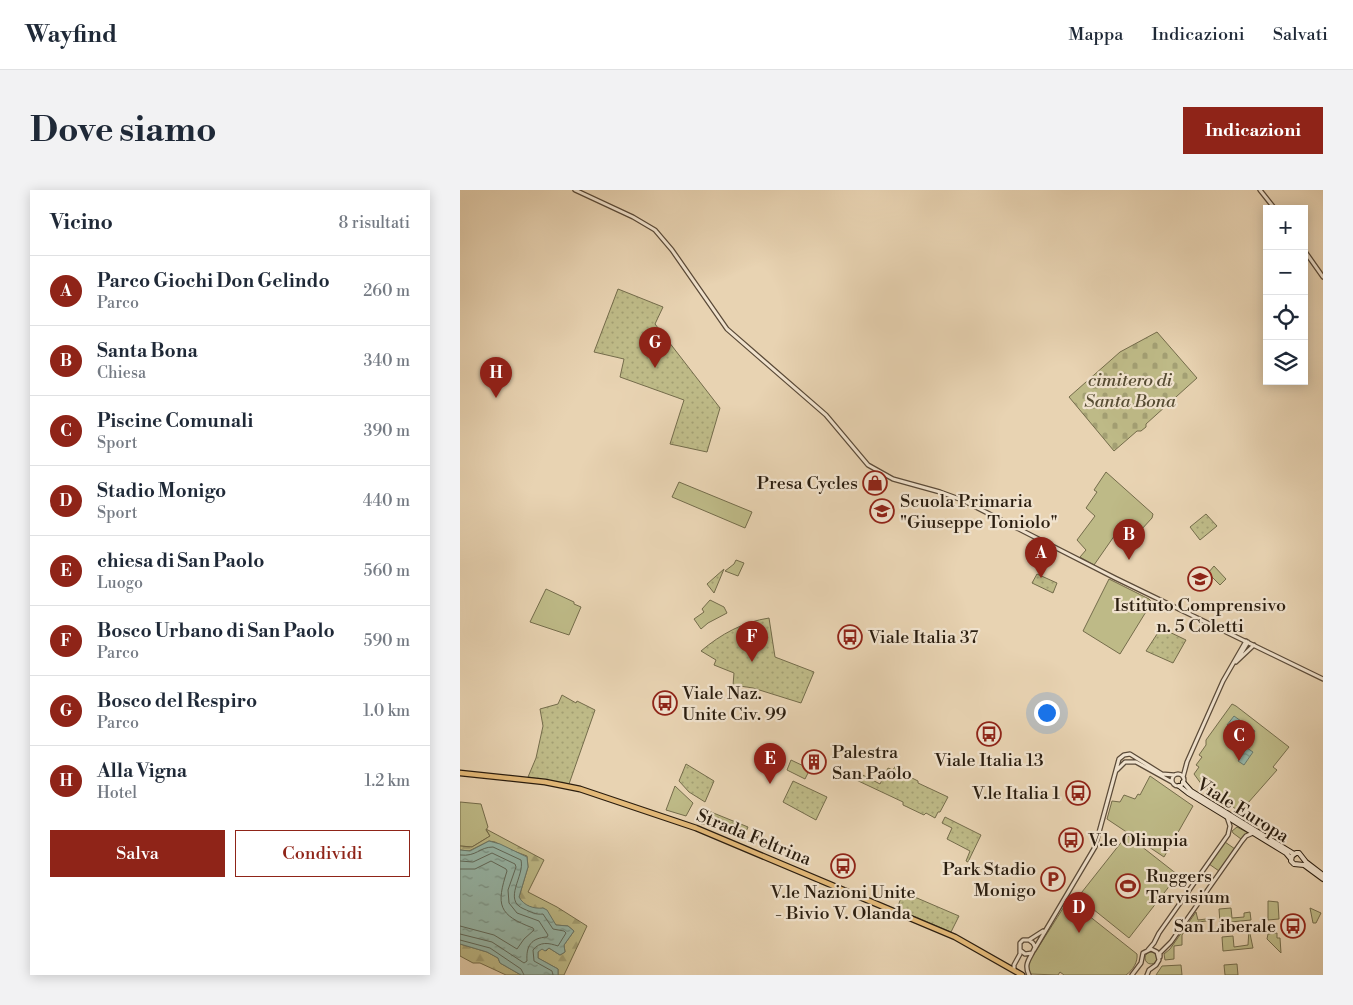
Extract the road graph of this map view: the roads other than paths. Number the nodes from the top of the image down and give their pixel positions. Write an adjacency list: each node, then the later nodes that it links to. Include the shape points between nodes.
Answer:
1 (575, 190): 6 (street, via 655,230 727,329 826,415 862,460 875,470 893,479 962,500)
2 (1260, 190): 3 (street)
3 (1271, 205)
4 (1308, 256): 5 (street)
5 (1323, 277)
6 (1237, 636): 7 (street); 9 (street)
7 (1247, 642): 8 (street); 9 (street); 10 (street)
8 (1254, 645): 10 (street); 12 (street)
9 (1241, 649): 11 (street)
10 (1238, 660): 11 (street)
11 (1229, 671): 13 (street)
12 (1323, 678)
13 (1186, 766): 16 (street); 17 (street)
14 (460, 773): 36 (main road, Strada Feltrina, via 580,789 696,828 955,937)
15 (1116, 773): 16 (street, Viale Europa, via 1119,760 1130,754 1162,774); 18 (street, Viale Europa, via 1122,764 1136,762); 28 (street, via 1095,847)
16 (1176, 774): 17 (street, Viale Europa); 18 (street, Viale Europa)
17 (1183, 779): 19 (street, Viale Europa); 22 (main road, Viale Europa, via 1191,790)
18 (1172, 782): 19 (street, Viale Europa)
19 (1179, 786): 20 (main road, Viale Europa)
20 (1226, 817): 21 (main road, Viale Europa); 31 (street, via 1230,826 1228,835)
21 (1254, 833): 24 (main road, Viale Europa); 33 (street, via 1242,841)
22 (1294, 854): 23 (main road, Viale Europa, via 1299,853); 24 (main road, Viale Europa)
23 (1303, 858): 25 (main road, Viale Europa); 26 (main road, Viale Europa)
24 (1291, 859): 25 (main road, Viale Europa, via 1294,864)
25 (1300, 864): 27 (main road, Viale Europa)
26 (1323, 875)
27 (1323, 880)
28 (1047, 927): 29 (street); 32 (street)
29 (1029, 940): 30 (street, via 1022,942); 32 (street, via 1034,945)
30 (1020, 950): 32 (street, via 1025,954); 35 (street)
31 (1148, 950): 33 (street, via 1154,950); 34 (street)
32 (1033, 951): 40 (street, via 1026,965)
33 (1160, 957): 37 (street, via 1158,963)
34 (1142, 958): 37 (street, via 1146,966); 41 (street)
35 (1016, 961): 36 (street); 38 (street)
36 (1003, 964): 38 (main road, Strada Feltrina)
37 (1151, 967): 42 (street)
38 (1014, 970): 39 (main road, Strada Feltrina)
39 (1022, 975)
40 (1028, 975)
41 (1132, 975)
42 (1147, 975)

